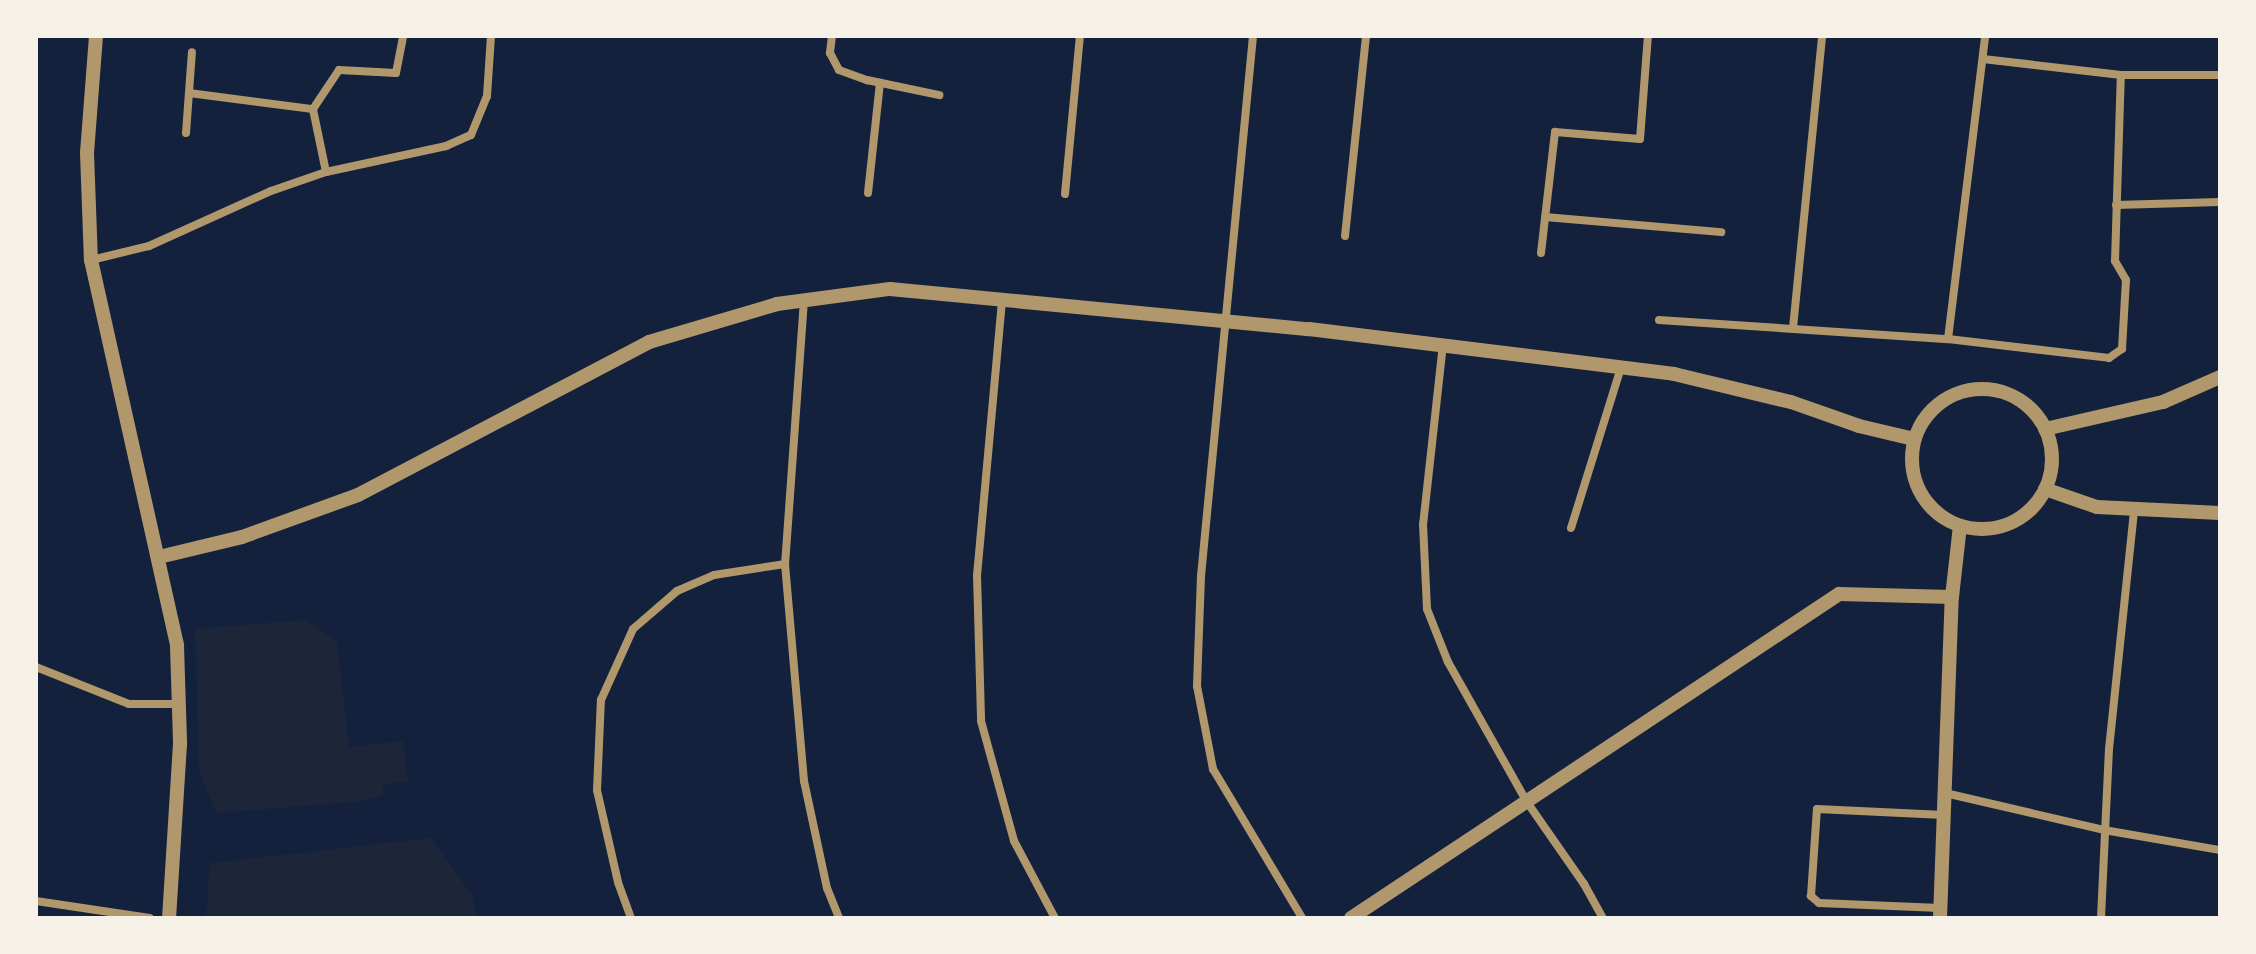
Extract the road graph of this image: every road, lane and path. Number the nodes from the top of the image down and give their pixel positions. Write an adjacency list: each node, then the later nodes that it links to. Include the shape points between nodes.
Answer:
1 (96, 36): 29 (street, via 87,153)
2 (403, 36): 18 (street, via 396,73 339,70)
3 (491, 36): 20 (street, via 487,96 471,135 446,146)
4 (832, 36): 15 (street, via 830,53 839,70)
5 (1080, 36): 22 (street)
6 (1253, 36): 33 (street)
7 (1366, 36): 27 (street)
8 (1648, 36): 25 (street, via 1640,139 1555,132)
9 (1822, 36): 34 (street)
10 (1985, 36): 12 (street)
11 (192, 52): 16 (street)
12 (1983, 59): 13 (street); 35 (street)
13 (2121, 75): 14 (street); 24 (street)
14 (2220, 75)
15 (880, 83): 17 (street); 21 (street)
16 (189, 93): 18 (street); 19 (street)
17 (939, 95)
18 (313, 109): 20 (street)
19 (186, 133)
20 (326, 172): 29 (street, via 149,246)
21 (868, 193)
22 (1065, 194)
23 (2220, 202): 24 (street)
24 (2116, 205): 35 (street, via 2115,261 2126,280 2122,349 2109,358)
25 (1545, 217): 26 (street); 28 (street)
26 (1721, 232)
27 (1345, 236)
28 (1541, 253)
29 (91, 260): 46 (street)
30 (804, 300): 31 (street, via 890,289); 46 (street, via 649,342 358,495 242,537); 47 (street)
31 (1002, 301): 33 (street); 62 (street, via 977,575 981,721 1014,841)
32 (1659, 320): 34 (street)
33 (1227, 322): 36 (street); 63 (street, via 1201,576 1197,686 1213,769)
34 (1793, 328): 35 (street)
35 (1948, 339)
36 (1443, 344): 37 (street); 52 (street, via 1423,524 1427,609 1448,662)
37 (1621, 367): 40 (street, via 1791,402); 45 (street)
38 (2220, 377): 39 (street, via 2163,402)
39 (2045, 429): 40 (street, via 2031,409 1989,389 1965,391 1943,401); 41 (street, via 2051,449)
40 (1914, 439): 44 (street, via 1915,482 1925,501)
41 (2045, 489): 42 (street, via 2097,507); 44 (street, via 2034,506 2000,527)
42 (2134, 510): 43 (street); 54 (street)
43 (2220, 513)
44 (1960, 526): 48 (street)
45 (1571, 528)
46 (159, 557): 50 (street, via 177,646)
47 (785, 564): 60 (street, via 714,575 677,591 633,629 601,700 597,790); 61 (street, via 804,781 827,888)
48 (1952, 597): 51 (street); 52 (street, via 1839,594)
49 (36, 667): 50 (street, via 129,704)
50 (180, 704): 59 (street)
51 (1945, 793): 53 (street); 54 (street)
52 (1527, 802): 64 (street); 65 (street)
53 (1944, 815): 57 (street); 57 (street, via 1817,809 1811,896 1819,903)
54 (2104, 830): 55 (street); 66 (street)
55 (2220, 850)
56 (36, 901): 58 (street)
57 (1940, 913)
58 (150, 918)
59 (169, 918)
60 (631, 918)
61 (839, 918)
62 (1055, 918)
63 (1302, 918)
64 (1351, 918)
65 (1603, 918)
66 (2101, 918)

